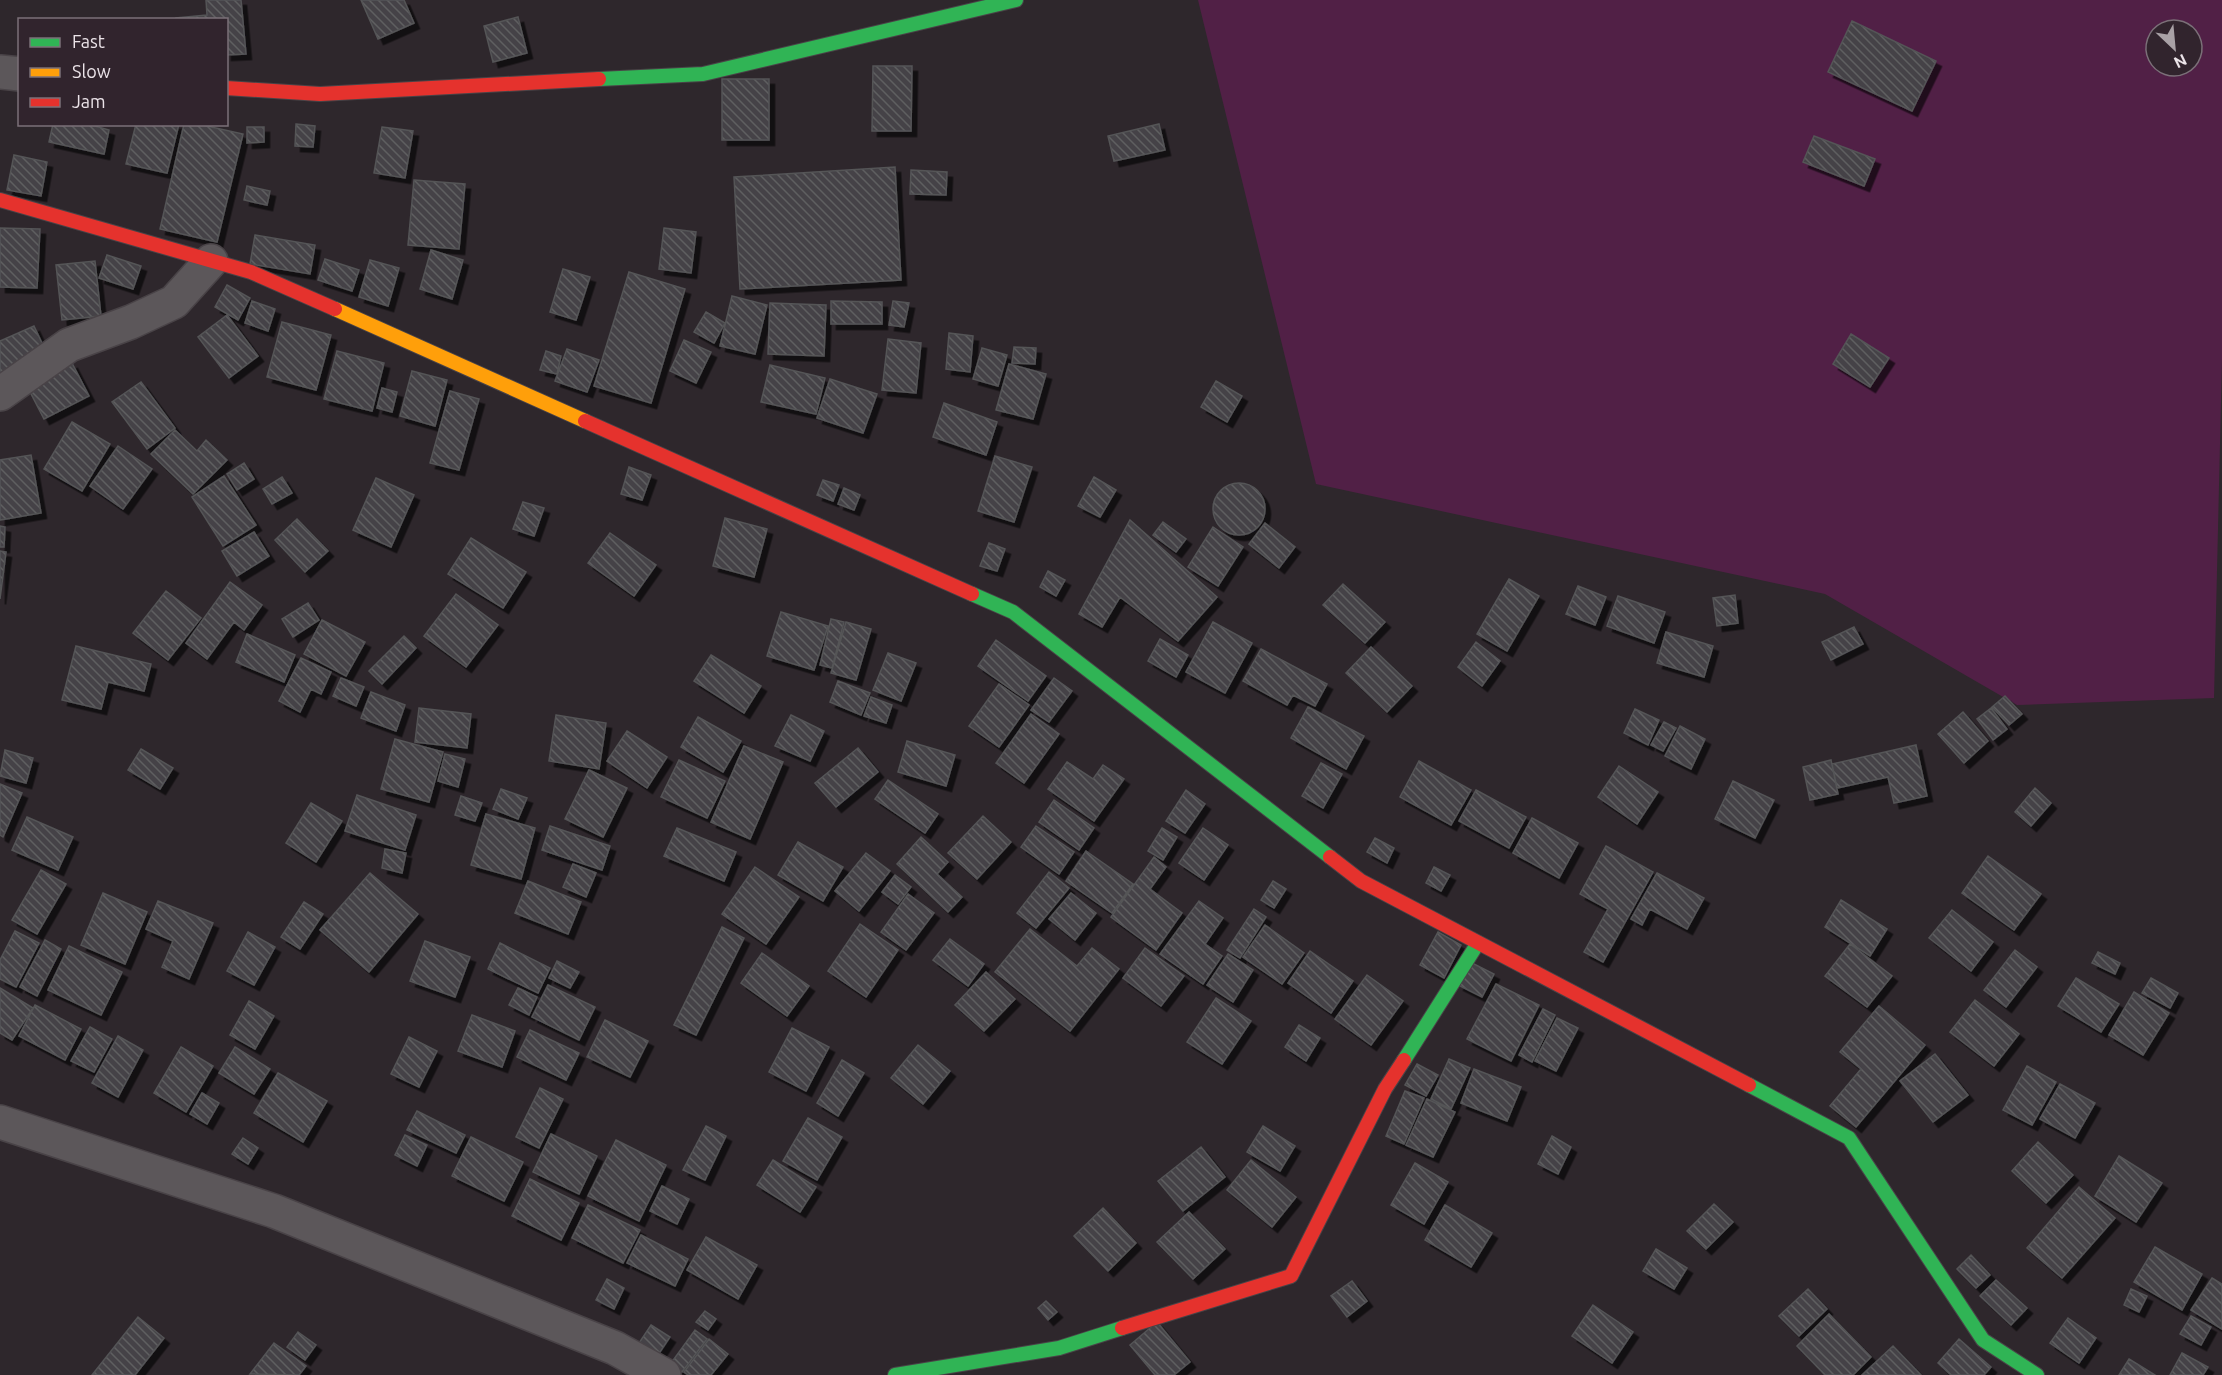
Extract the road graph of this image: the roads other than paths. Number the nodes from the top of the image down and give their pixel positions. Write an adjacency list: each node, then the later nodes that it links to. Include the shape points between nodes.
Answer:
1 (1016, 0): 4 (street, via 703,74 320,94)
2 (0, 72): 3 (street)
3 (18, 74)
4 (228, 88)
5 (0, 201): 6 (street)
6 (211, 261): 7 (street, via 174,302 69,345); 8 (street, via 251,272 1013,612 1361,881)
7 (0, 394)
8 (1478, 942): 11 (street, via 1385,1089 1291,1276 1059,1348); 12 (street, via 1849,1138 1983,1340)
9 (0, 1122): 10 (street, via 274,1211 615,1348)
10 (664, 1375)
11 (894, 1375)
12 (2037, 1375)

